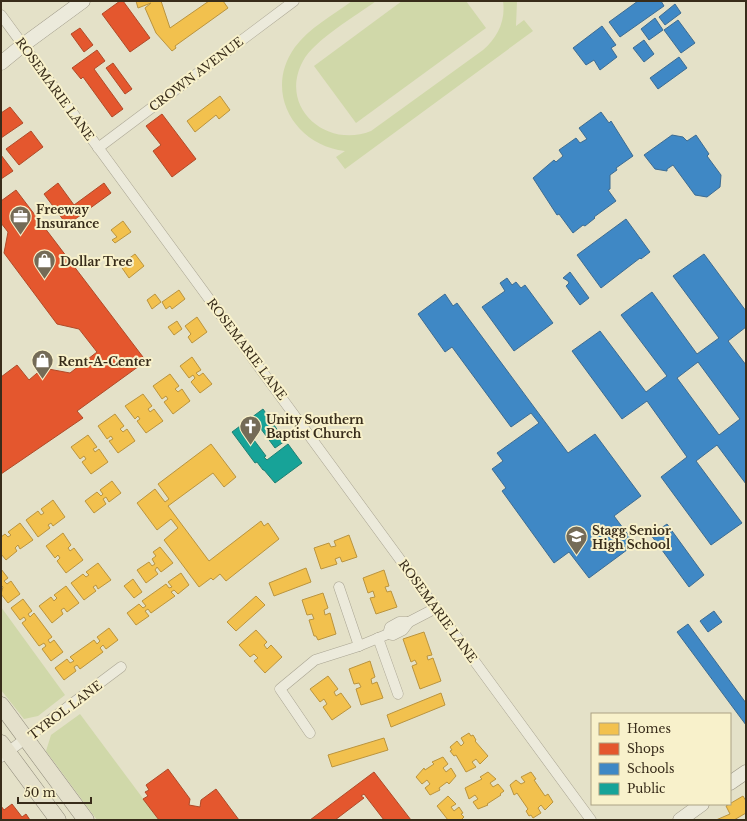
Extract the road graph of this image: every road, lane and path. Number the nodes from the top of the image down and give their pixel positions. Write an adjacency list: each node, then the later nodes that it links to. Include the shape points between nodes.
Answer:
1 (83, 1): 4 (main road)
2 (294, 1): 6 (street, CROWN AVENUE)
3 (1, 15): 4 (street, ROSEMARIE LANE)
4 (23, 45): 5 (main road); 6 (street, ROSEMARIE LANE)
5 (1, 63)
6 (98, 148): 8 (street, ROSEMARIE LANE)
7 (340, 587): 10 (street)
8 (436, 608): 9 (street, via 409,622 403,630); 23 (street, ROSEMARIE LANE)
9 (378, 638): 10 (street); 12 (street)
10 (359, 646): 14 (street, via 315,660 280,689)
11 (121, 667): 15 (street, TYROL LANE)
12 (398, 694)
13 (1, 705): 15 (main road)
14 (310, 734)
15 (26, 740): 16 (street, TYROL LANE); 22 (main road)
16 (3, 751): 21 (main road)
17 (746, 772): 18 (main road)
18 (731, 782)
19 (701, 805): 20 (main road)
20 (686, 818)
21 (58, 820)
22 (86, 820)
23 (591, 820)

